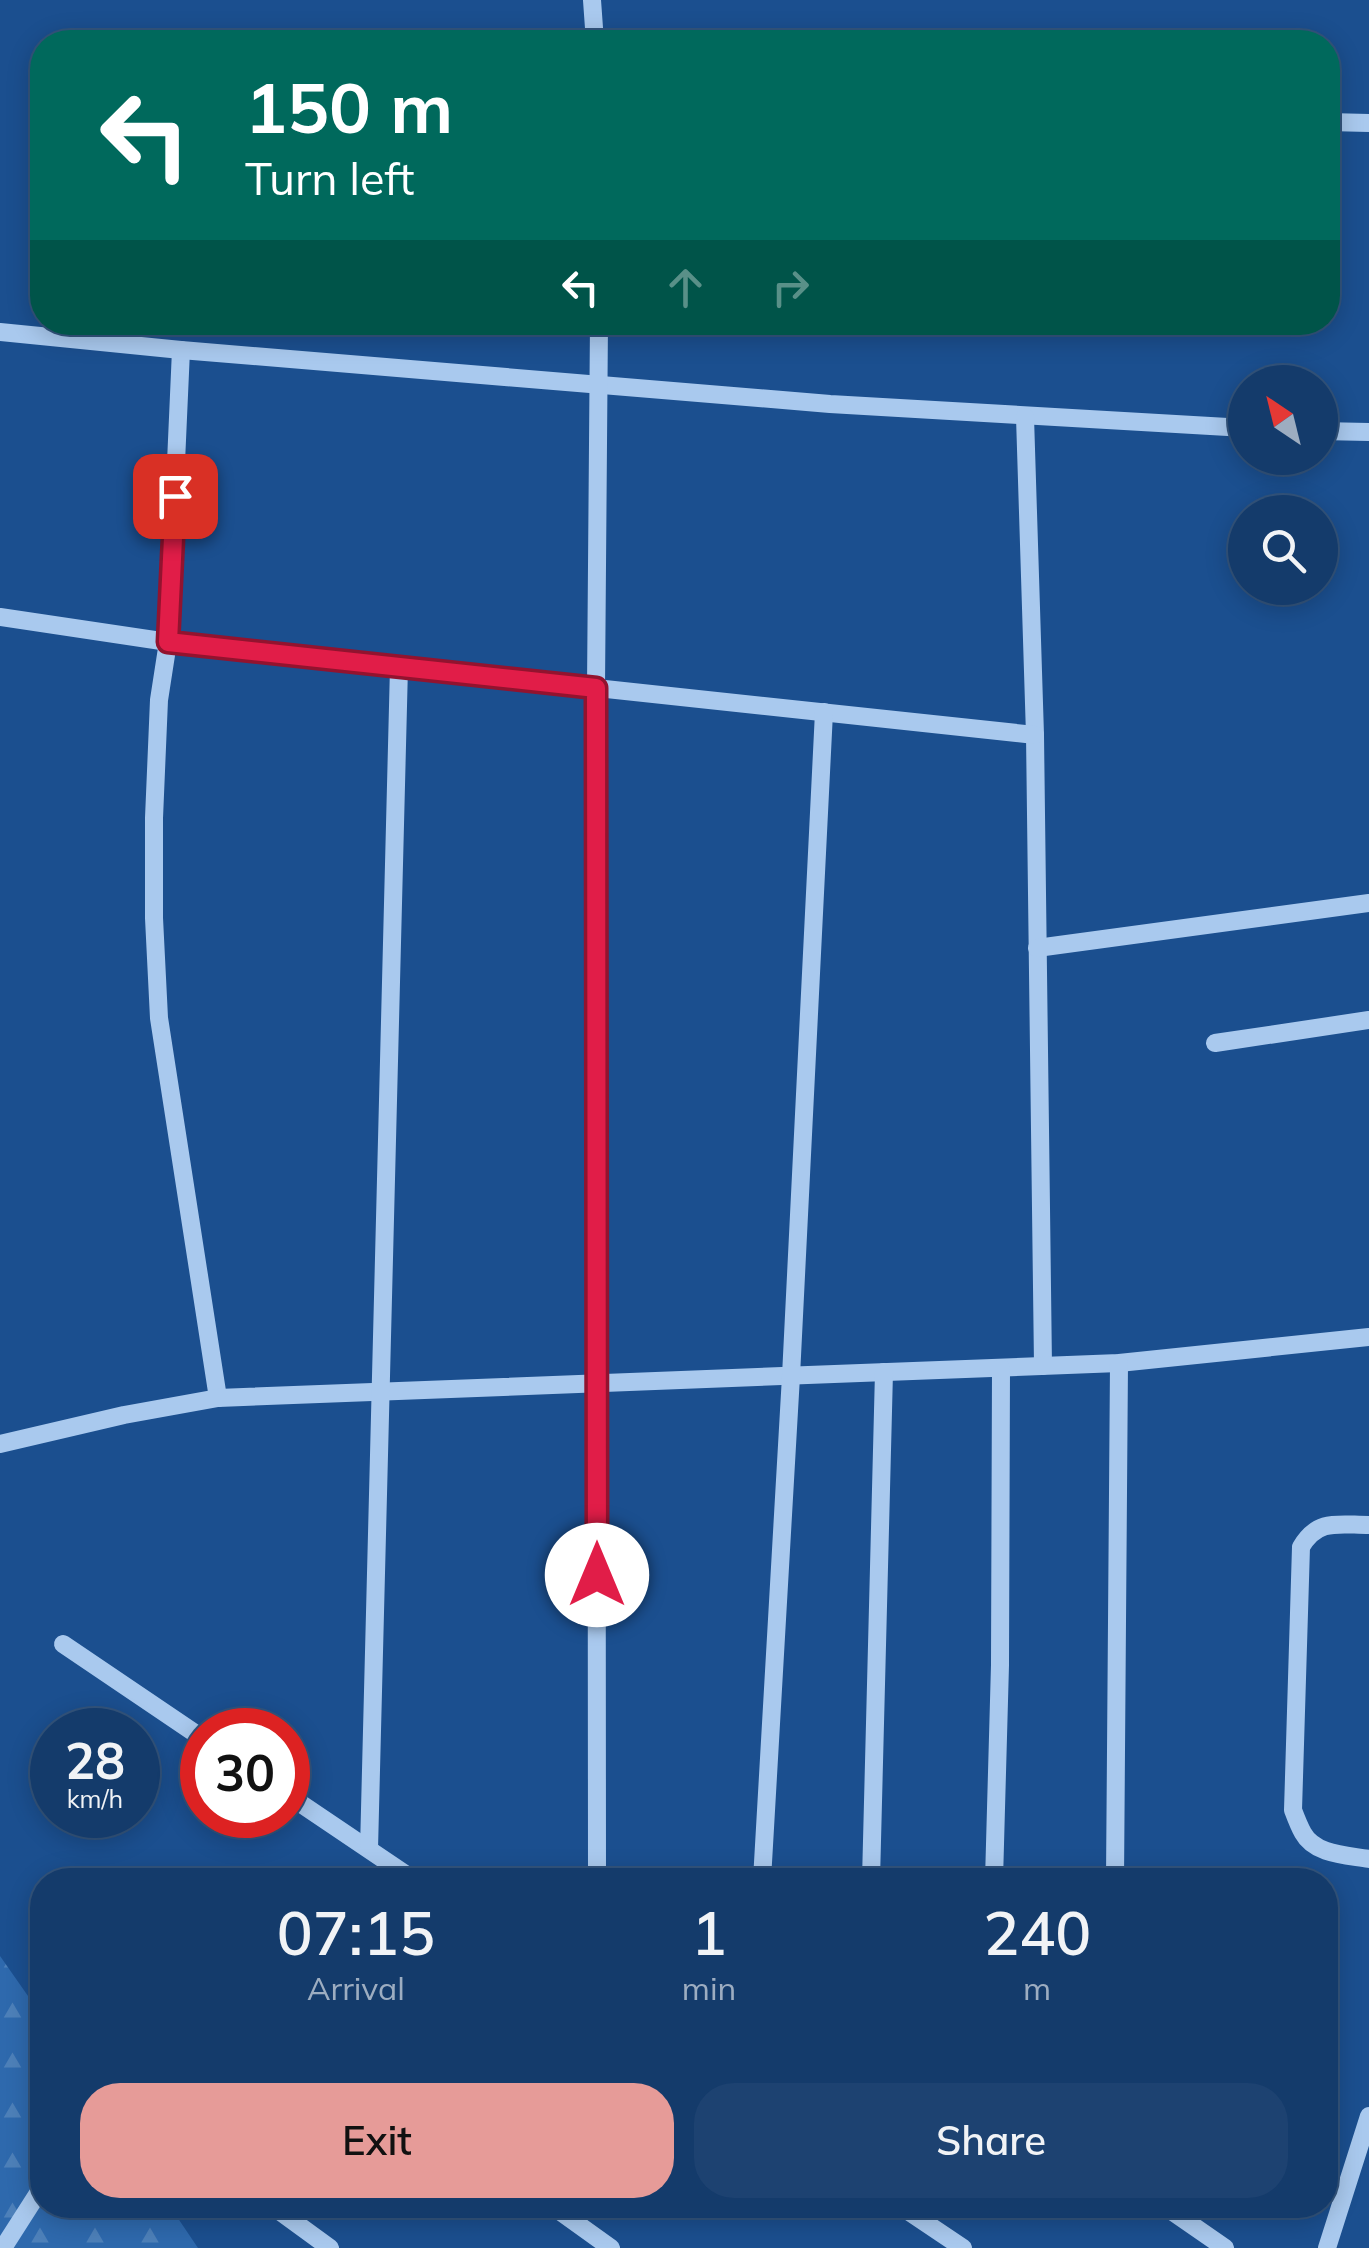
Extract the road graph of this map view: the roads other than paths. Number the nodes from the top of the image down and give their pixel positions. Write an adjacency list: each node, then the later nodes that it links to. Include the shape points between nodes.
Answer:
1 (592, 0): 2 (street)
2 (594, 30)
3 (1340, 122): 4 (street)
4 (1369, 123)
5 (0, 332): 6 (street)
6 (30, 335)
7 (30, 335): 9 (street)
8 (600, 335): 10 (street)
9 (181, 350): 10 (street); 16 (street)
10 (600, 384): 11 (street); 18 (street)
11 (1026, 416): 12 (street); 20 (street)
12 (1228, 427)
13 (1338, 431): 14 (street)
14 (1369, 432)
15 (0, 617): 16 (street)
16 (168, 642): 17 (street); 33 (street, via 154,818 159,1018)
17 (399, 667): 18 (street); 32 (street)
18 (596, 688): 19 (street); 31 (street)
19 (824, 712): 20 (street); 30 (street)
20 (1035, 735): 22 (street)
21 (1369, 902): 22 (street)
22 (1037, 948): 27 (street)
23 (1369, 1020): 24 (street)
24 (1215, 1043)
25 (1369, 1337): 26 (street)
26 (1119, 1363): 27 (street); 46 (street)
27 (1043, 1366): 28 (street)
28 (1001, 1368): 29 (street); 45 (street)
29 (884, 1372): 30 (street); 44 (street)
30 (791, 1376): 31 (street); 43 (street)
31 (597, 1384): 32 (street); 42 (street)
32 (381, 1392): 33 (street); 39 (street)
33 (218, 1398): 34 (street)
34 (0, 1444)
35 (1369, 1525): 40 (street, via 1323,1525 1301,1547 1294,1810 1314,1846)
36 (63, 1644): 37 (street)
37 (180, 1723)
38 (310, 1810): 39 (street)
39 (369, 1850): 41 (street)
40 (1369, 1860)
41 (396, 1868)
42 (597, 1868)
43 (763, 1868)
44 (871, 1868)
45 (994, 1868)
46 (1114, 1868)
47 (1369, 2116): 49 (street)
48 (30, 2206): 55 (street)
49 (1338, 2213)
50 (289, 2218): 56 (street)
51 (568, 2218): 57 (street)
52 (917, 2218): 58 (street)
53 (1182, 2218): 59 (street)
54 (1337, 2218): 60 (street)
55 (3, 2248)
56 (330, 2248)
57 (611, 2248)
58 (962, 2248)
59 (1226, 2248)
60 (1327, 2248)

